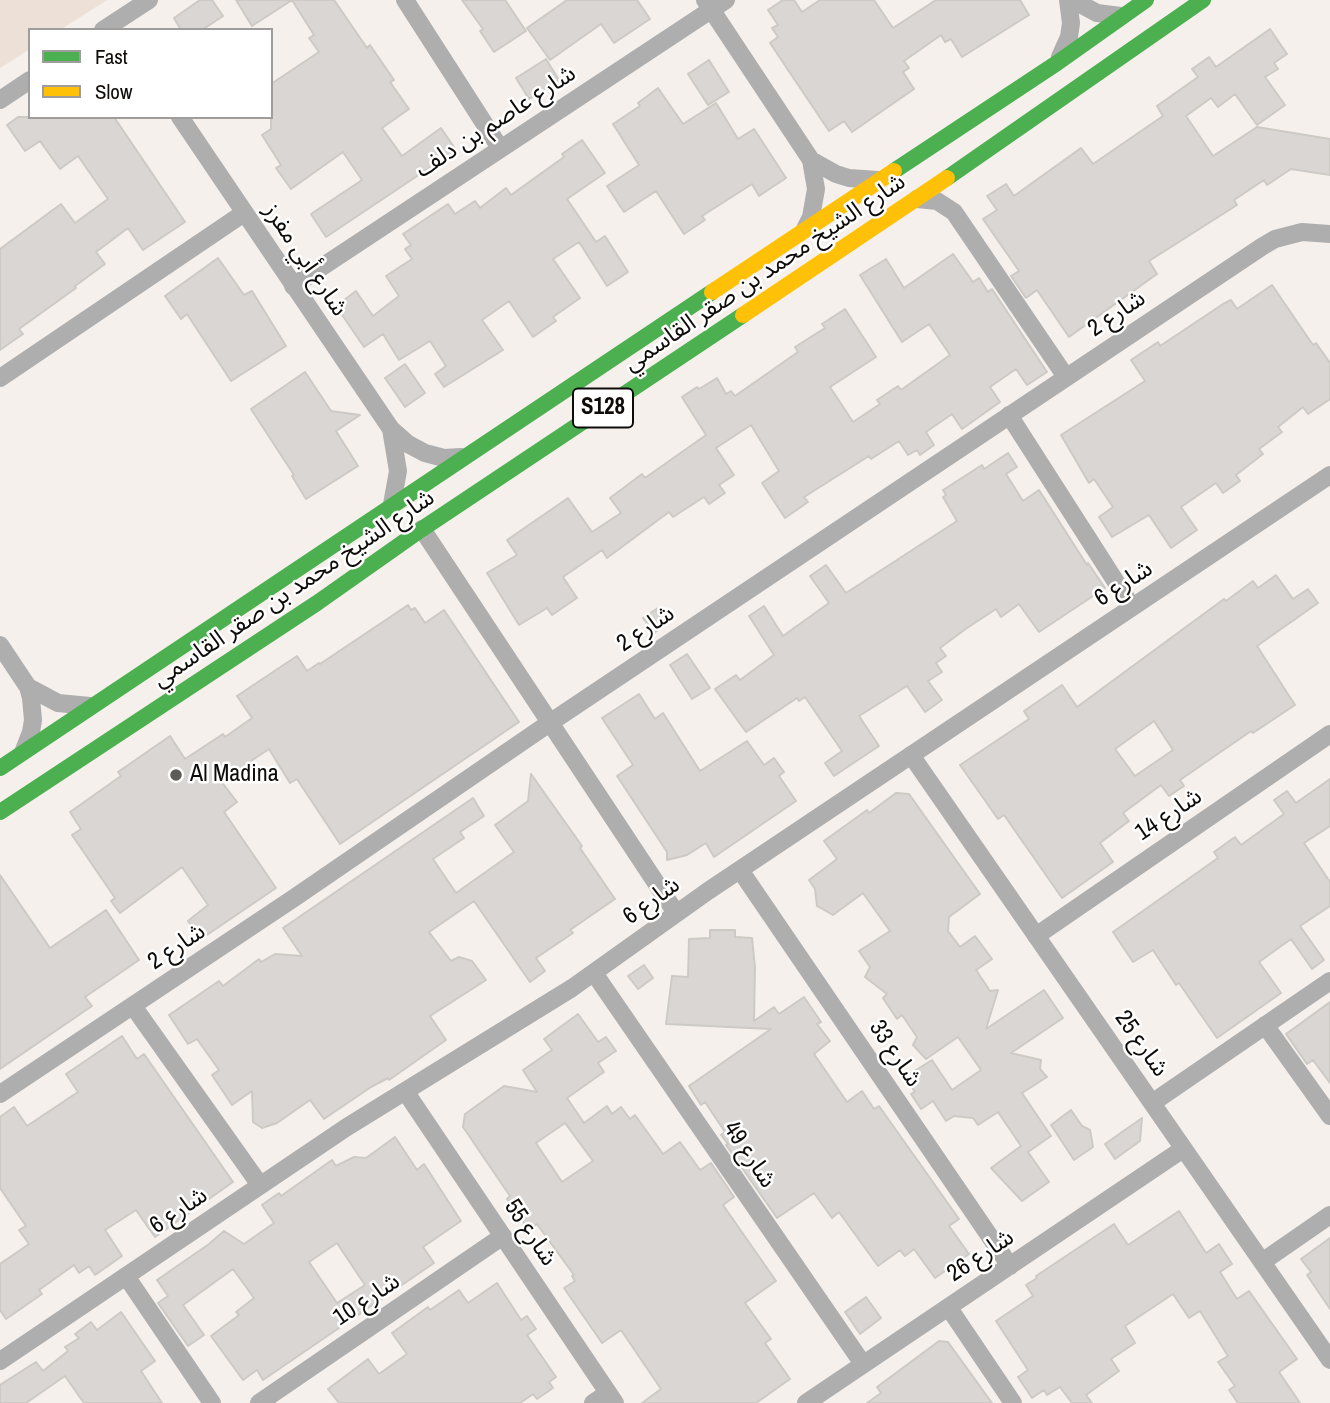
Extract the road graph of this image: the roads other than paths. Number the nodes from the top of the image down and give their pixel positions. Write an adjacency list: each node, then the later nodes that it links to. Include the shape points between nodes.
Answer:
1 (149, 0): 8 (street)
2 (405, 0): 13 (street)
3 (1070, 0): 7 (street, via 1097,13); 9 (street, via 1069,37)
4 (1146, 0): 7 (main road, شارع الشيخ محمد بن صقر القاسمي / S128)
5 (1203, 0): 16 (main road, شارع الشيخ محمد بن صقر القاسمي / S128)
6 (714, 3): 13 (street, شارع عاصم بن دلف); 14 (street)
7 (1121, 16): 9 (main road, شارع الشيخ محمد بن صقر القاسمي / S128)
8 (113, 27)
9 (1057, 63): 15 (main road, شارع الشيخ محمد بن صقر القاسمي / S128)
10 (28, 81): 11 (street)
11 (0, 100)
12 (181, 119): 17 (street, شارع أبي مفرز)
13 (500, 148): 21 (street, شارع عاصم بن دلف)
14 (811, 160): 15 (street, via 836,174); 18 (street, via 816,189)
15 (878, 180): 18 (main road, شارع الشيخ محمد بن صقر القاسمي / S128)
16 (917, 199): 22 (main road, شارع الشيخ محمد بن صقر القاسمي / S128); 23 (street, via 937,201 954,212)
17 (244, 213): 21 (street, شارع أبي مفرز); 24 (street)
18 (804, 230): 20 (main road, شارع الشيخ محمد بن صقر القاسمي / S128)
19 (1330, 234): 23 (street, شارع 2, via 1302,232 1275,239)
20 (726, 283): 22 (main road, via 724,316); 27 (main road, شارع الشيخ محمد بن صقر القاسمي / S128)
21 (293, 286): 26 (street, شارع أبي مفرز)
22 (712, 335): 30 (main road, شارع الشيخ محمد بن صقر القاسمي / S128)
23 (1066, 377): 25 (street, شارع 2)
24 (0, 378)
25 (1009, 415): 31 (street); 35 (street, شارع 2)
26 (391, 429): 27 (street, شارع أبي مفرز, via 425,453); 29 (street, شارع أبي مفرز, via 398,471)
27 (463, 457): 29 (main road, شارع الشيخ محمد بن صقر القاسمي / S128)
28 (1330, 475): 31 (street, شارع 6)
29 (392, 504): 34 (main road, شارع الشيخ محمد بن صقر القاسمي / S128)
30 (422, 529): 35 (street); 40 (main road, شارع الشيخ محمد بن صقر القاسمي / S128)
31 (1132, 607): 38 (street, شارع 6)
32 (0, 645): 33 (street)
33 (28, 687): 34 (street, via 58,703); 37 (street, via 33,720)
34 (92, 706): 37 (main road, شارع الشيخ محمد بن صقر القاسمي / S128)
35 (551, 722): 42 (street); 46 (street, شارع 2)
36 (1330, 734): 43 (street, شارع 14)
37 (22, 752): 39 (main road, شارع الشيخ محمد بن صقر القاسمي / S128)
38 (911, 755): 41 (street, شارع 6); 43 (street, شارع 25)
39 (0, 768)
40 (0, 813)
41 (740, 870): 42 (street, شارع 6); 57 (street, شارع 33)
42 (676, 913): 44 (street, شارع 6)
43 (1036, 936): 50 (street, شارع 25)
44 (594, 973): 48 (street, شارع 6); 62 (street, شارع 49)
45 (1330, 981): 47 (street)
46 (133, 1006): 49 (street, شارع 2); 53 (street)
47 (1265, 1025): 50 (street); 51 (street)
48 (405, 1091): 53 (street, شارع 6); 55 (street, شارع 55)
49 (0, 1094)
50 (1152, 1103): 52 (street, شارع 25)
51 (1330, 1116)
52 (1183, 1149): 56 (street, شارع 25); 57 (street, شارع 26)
53 (260, 1185): 58 (street, شارع 6)
54 (1330, 1215): 56 (street)
55 (503, 1237): 63 (street, شارع 55); 65 (street, شارع 10)
56 (1262, 1262): 60 (street, شارع 25)
57 (1010, 1266): 59 (street, شارع 26)
58 (126, 1276): 61 (street, شارع 6); 64 (street)
59 (949, 1308): 62 (street, شارع 26); 67 (street)
60 (1330, 1360)
61 (0, 1361)
62 (863, 1364): 66 (street, شارع 26)
63 (605, 1400)
64 (212, 1403)
65 (259, 1403)
66 (806, 1403)
67 (1013, 1403)

